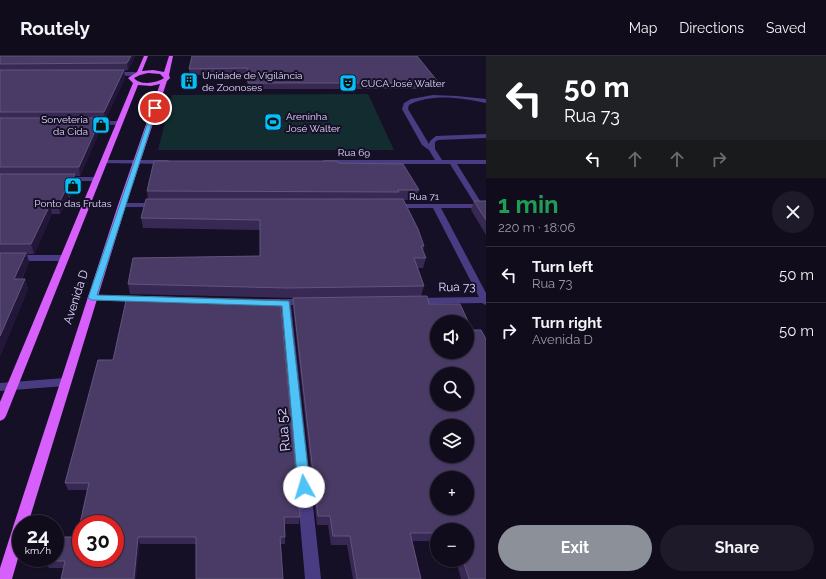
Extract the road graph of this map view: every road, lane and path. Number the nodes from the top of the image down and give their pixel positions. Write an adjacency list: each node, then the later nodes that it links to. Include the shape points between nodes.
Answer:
1 (146, 56): 4 (main road, Avenida D)
2 (171, 56): 5 (main road, Avenida D)
3 (104, 74): 4 (street)
4 (136, 78): 5 (main road, via 152,84); 5 (main road, via 155,72); 6 (street); 9 (main road, Avenida D)
5 (165, 78): 13 (main road, Avenida D)
6 (125, 81)
7 (486, 101): 11 (street, via 465,98 422,98 406,104 405,109 426,145)
8 (80, 123): 9 (street)
9 (119, 123): 12 (main road, Avenida D)
10 (486, 136): 11 (street, via 436,138 432,142)
11 (432, 149): 16 (street)
12 (103, 162): 13 (street); 20 (main road, Avenida D)
13 (136, 162): 14 (street); 21 (main road, Avenida D)
14 (176, 162)
15 (320, 162): 16 (street, Rua 69)
16 (440, 162): 17 (street, Rua 69)
17 (452, 162): 18 (street, Rua 69); 25 (street)
18 (486, 162)
19 (56, 179): 20 (street)
20 (96, 179): 27 (main road, Avenida D)
21 (122, 205): 22 (street); 28 (main road, Avenida D)
22 (169, 205)
23 (381, 206): 24 (street, Rua 71)
24 (436, 206): 25 (street, Rua 71); 30 (street)
25 (483, 206)
26 (0, 258): 27 (street)
27 (64, 258): 37 (main road, Avenida D)
28 (92, 298): 29 (street); 35 (main road, Avenida D)
29 (146, 299)
30 (486, 300): 31 (street, Rua 73)
31 (405, 301)
32 (255, 302): 34 (street)
33 (318, 302): 34 (street)
34 (286, 303): 42 (street, Rua 52)
35 (66, 382): 37 (street); 39 (main road, Avenida D)
36 (0, 387): 37 (street)
37 (12, 387): 38 (main road, Avenida D)
38 (0, 416)
39 (24, 515)
40 (12, 553): 41 (main road, Avenida D)
41 (4, 579)
42 (313, 579)

